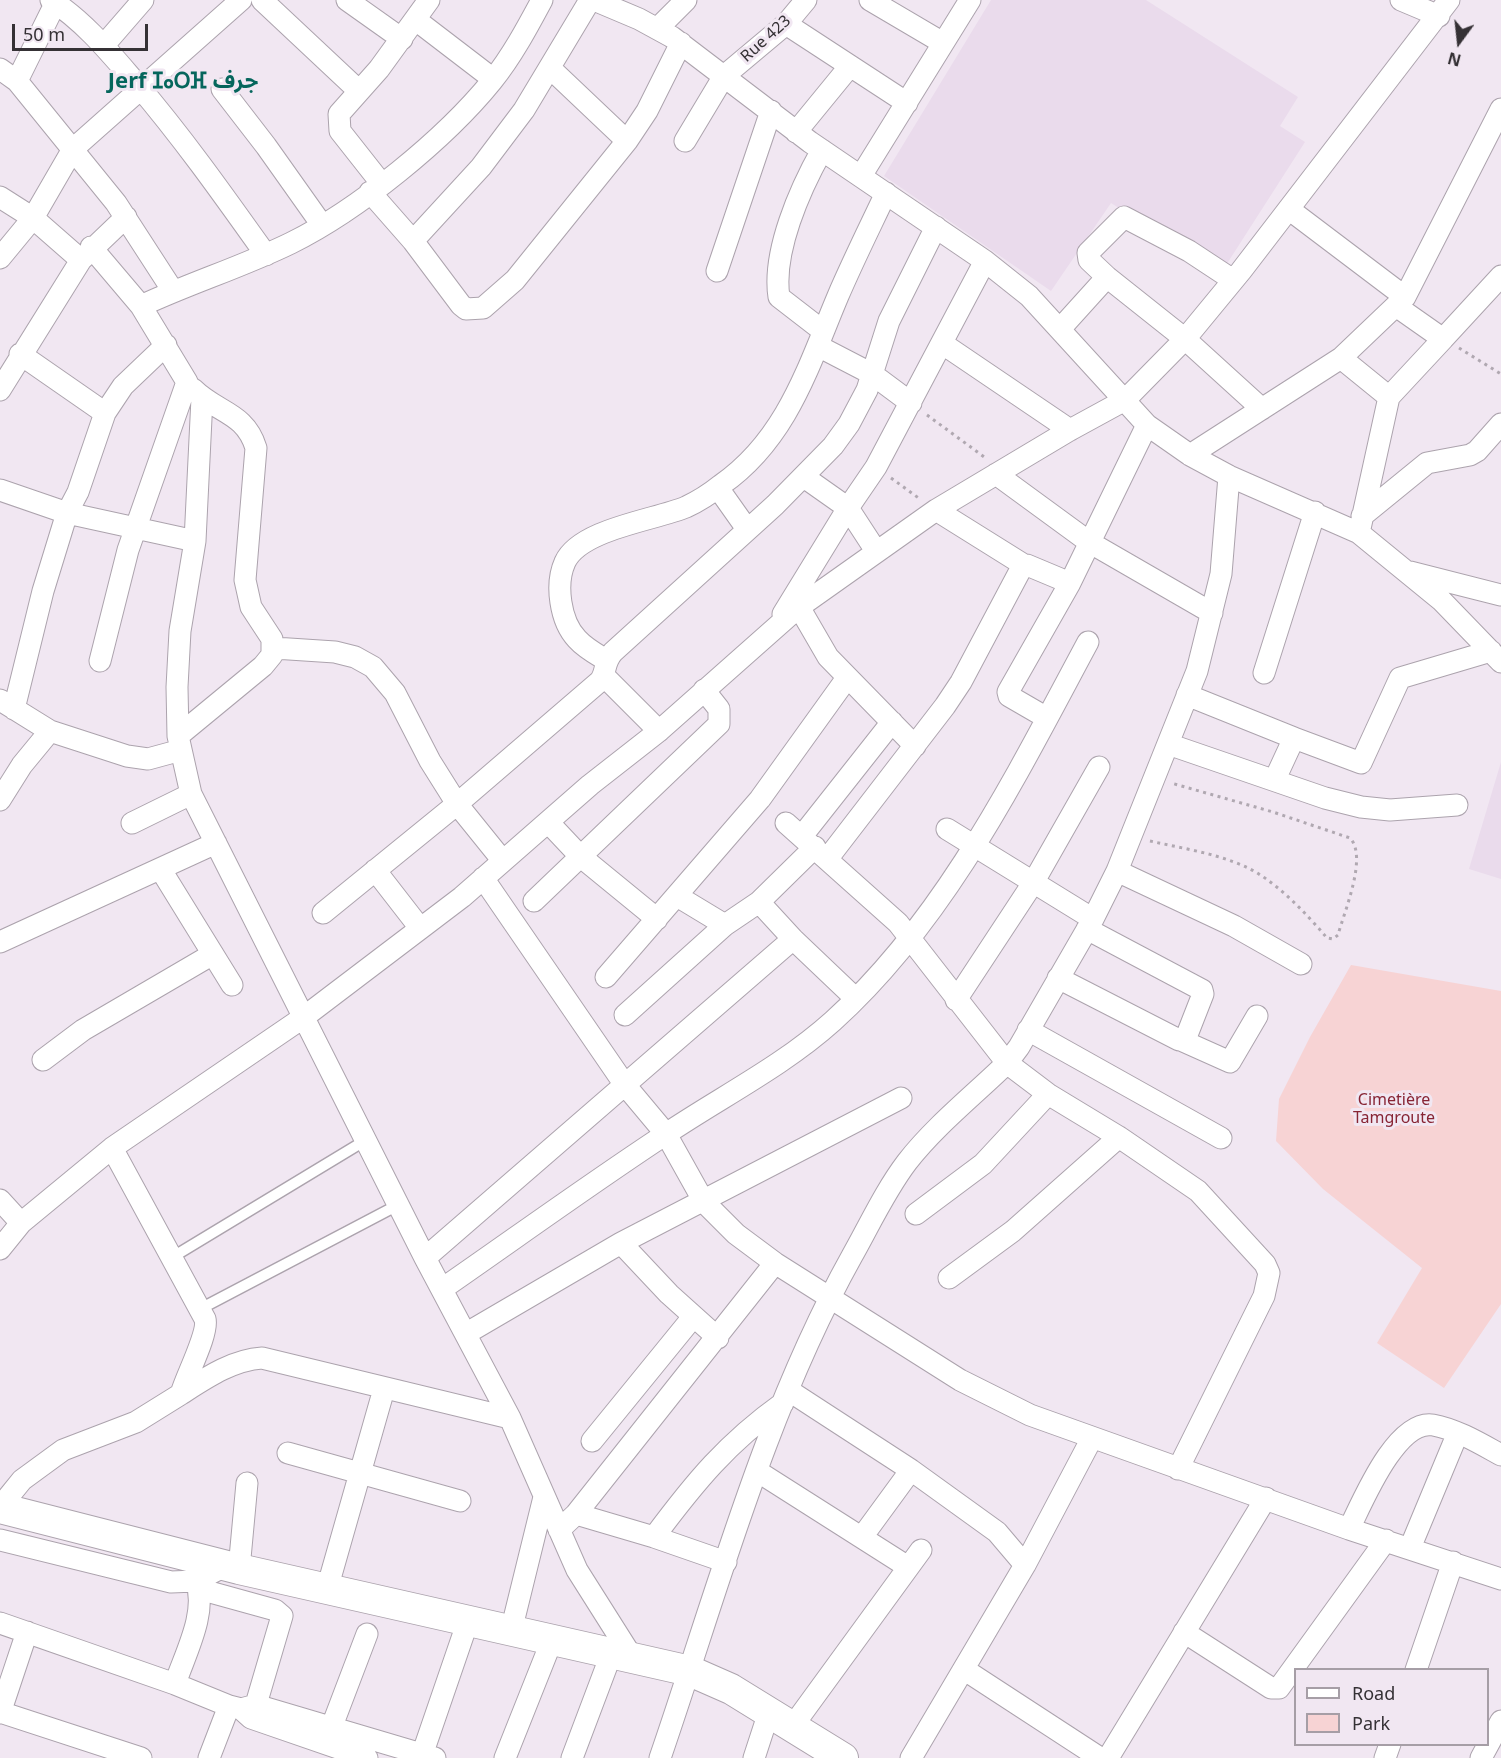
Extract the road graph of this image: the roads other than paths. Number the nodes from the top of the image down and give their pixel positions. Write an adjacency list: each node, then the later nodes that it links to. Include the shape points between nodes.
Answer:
1 (143, 0): 20 (street)
2 (241, 0): 27 (street)
3 (262, 0): 28 (street)
4 (347, 0): 17 (street)
5 (429, 0): 15 (street)
6 (542, 0): 25 (street)
7 (592, 0): 16 (street); 22 (street)
8 (686, 0): 16 (street)
9 (870, 0): 19 (street)
10 (970, 0): 19 (street)
11 (1401, 0): 13 (street)
12 (55, 1): 20 (street); 23 (street)
13 (1444, 8): 41 (street)
14 (794, 9): 21 (street); 24 (street, Rue 423)
15 (416, 20): 17 (street); 25 (street)
16 (658, 28): 18 (street)
17 (402, 39): 28 (street)
18 (681, 43): 24 (street); 33 (street)
19 (943, 43): 29 (street)
20 (104, 45): 27 (street)
21 (850, 66): 29 (street); 32 (street)
22 (550, 68): 33 (street); 46 (street, via 481,167)
23 (8, 75): 35 (street)
24 (724, 76): 31 (street); 34 (street, Rue 423)
25 (493, 79): 38 (street, via 451,125)
26 (222, 89): 44 (street)
27 (142, 90): 35 (street); 48 (street, via 222,190)
28 (359, 91): 38 (street, via 339,114 339,127)
29 (907, 103): 37 (street)
30 (1501, 109): 56 (street)
31 (771, 111): 32 (street); 51 (street)
32 (796, 132): 36 (street)
33 (627, 141): 46 (street, via 515,280 483,308 466,309 461,305)
34 (685, 141)
35 (73, 149): 42 (street); 43 (street)
36 (822, 150): 37 (street); 59 (street, via 793,215 780,261 778,289 779,297)
37 (861, 176): 39 (street)
38 (375, 188): 44 (street); 46 (street)
39 (886, 193): 45 (street); 59 (street)
40 (0, 197): 43 (street)
41 (1290, 210): 54 (street); 56 (street)
42 (126, 217): 47 (street); 55 (street)
43 (33, 218): 47 (street); 49 (street)
44 (322, 225): 48 (street)
45 (936, 227): 50 (street); 66 (street, via 889,321)
46 (413, 242)
47 (86, 254): 57 (street); 64 (street)
48 (266, 255): 55 (street)
49 (0, 258)
50 (985, 261): 58 (street, via 1029,296); 62 (street)
51 (717, 271)
52 (1501, 276): 61 (street)
53 (1107, 278): 54 (street, via 1089,260 1088,253 1125,217); 58 (street); 60 (street)
54 (1233, 280): 60 (street)
55 (173, 291): 57 (street)
56 (1401, 301): 61 (street); 65 (street)
57 (141, 306): 63 (street)
58 (1060, 329): 70 (street)
59 (821, 338): 66 (street); 81 (street, via 798,394 771,438 746,467)
60 (1185, 339): 70 (street); 72 (street)
61 (1443, 339): 69 (street)
62 (943, 344): 71 (street); 76 (street)
63 (166, 345): 68 (street); 73 (street, via 123,386)
64 (20, 354): 67 (street); 73 (street)
65 (1341, 358): 69 (street); 72 (street)
66 (872, 374): 71 (street); 80 (street, via 849,424)
67 (0, 390)
68 (195, 390): 88 (street); 90 (street); 101 (street, via 244,423 256,448 246,580 251,607)
69 (1389, 397): 87 (street)
70 (1125, 400): 74 (street); 76 (street)
71 (911, 403): 83 (street)
72 (1262, 410): 77 (street)
73 (105, 412): 86 (street)
74 (1146, 424): 77 (street); 91 (street)
75 (1501, 424): 87 (street, via 1478,451 1427,464)
76 (1070, 430): 78 (street)
77 (1190, 455): 79 (street)
78 (1000, 472): 84 (street); 91 (street)
79 (1229, 476): 85 (street); 98 (street, via 1225,546)
80 (804, 477): 83 (street); 89 (street)
81 (718, 488): 89 (street); 104 (street, via 687,506 588,540 568,555 560,599 565,619 576,639)
82 (0, 490): 86 (street)
83 (848, 508): 92 (street); 99 (street)
84 (936, 510): 92 (street); 93 (street)
85 (1315, 512): 87 (street); 105 (street)
86 (67, 513): 88 (street); 109 (street)
87 (1360, 524): 94 (street)
88 (135, 528): 90 (street); 103 (street)
89 (747, 529): 104 (street)
90 (195, 541): 115 (street, via 180,631)
91 (1089, 542): 95 (street); 98 (street)
92 (876, 551): 97 (street)
93 (1024, 565): 95 (street); 117 (street, via 961,682)
94 (1401, 569): 96 (street); 102 (street, via 1441,600)
95 (1070, 583): 110 (street, via 1008,692)
96 (1501, 595)
97 (800, 607): 99 (street); 106 (street, via 828,657)
98 (1212, 613): 108 (street)
99 (777, 624): 107 (street)
100 (1088, 642): 110 (street)
101 (274, 648): 115 (street, via 263,666); 122 (street, via 335,652 373,667 395,693)
102 (1496, 656): 114 (street, via 1400,678 1361,763)
103 (100, 661)
104 (605, 668): 113 (street); 122 (street, via 556,721)
105 (1264, 674)
106 (847, 678): 111 (street); 137 (street, via 760,799)
107 (704, 690): 113 (street); 130 (street, via 719,709 719,724)
108 (1187, 695): 114 (street); 116 (street)
109 (7, 705): 112 (street)
110 (1047, 718): 129 (street)
111 (892, 722): 117 (street); 127 (street)
112 (50, 731): 115 (street, via 138,759 148,759); 121 (street)
113 (658, 731): 124 (street)
114 (1294, 738): 119 (street)
115 (180, 743): 120 (street)
116 (1168, 744): 119 (street); 134 (street)
117 (915, 747): 127 (street)
118 (1099, 767): 136 (street)
119 (1275, 779): 123 (street, via 1361,807 1389,810)
120 (191, 794): 125 (street); 128 (street)
121 (0, 800)
122 (457, 804): 131 (street); 133 (street)
123 (1457, 805)
124 (548, 822): 130 (street); 131 (street)
125 (132, 823)
126 (947, 829): 129 (street)
127 (808, 841): 139 (street); 145 (street)
128 (216, 843): 132 (street); 157 (street)
129 (974, 845): 136 (street); 145 (street)
130 (580, 856): 138 (street); 141 (street)
131 (504, 861): 135 (street)
132 (161, 870): 147 (street); 148 (street)
133 (375, 870): 140 (street); 144 (street)
134 (1117, 871): 142 (street); 149 (street, via 1234,926)
135 (483, 878): 144 (street); 162 (street)
136 (1033, 883): 142 (street); 154 (street)
137 (677, 896): 141 (street); 143 (street)
138 (534, 901)
139 (759, 902): 143 (street); 146 (street)
140 (323, 913)
141 (657, 919): 150 (street)
142 (1090, 924): 151 (street); 159 (street, via 1202,990)
143 (724, 925): 155 (street)
144 (420, 928): 157 (street)
145 (911, 937): 153 (street); 154 (street)
146 (793, 939): 153 (street); 162 (street)
147 (0, 942)
148 (213, 954): 152 (street); 160 (street, via 83,1030)
149 (1301, 964)
150 (606, 977)
151 (1058, 978): 158 (street); 159 (street)
152 (232, 985)
153 (855, 998): 165 (street, via 818,1034)
154 (956, 1000): 161 (street)
155 (626, 1015)
156 (1257, 1016): 159 (street, via 1230,1062)
157 (304, 1017): 168 (street); 169 (street)
158 (1028, 1030): 161 (street); 167 (street)
159 (1183, 1041)
160 (43, 1060)
161 (1007, 1063): 163 (street); 182 (street, via 908,1161)
162 (625, 1084): 165 (street); 178 (street)
163 (1048, 1094): 166 (street); 173 (street, via 983,1164)
164 (901, 1098): 171 (street)
165 (666, 1134): 171 (street); 181 (street)
166 (1119, 1137): 180 (street, via 1013,1231); 196 (street, via 1198,1191 1260,1256 1269,1273 1264,1296)
167 (1221, 1138)
168 (366, 1140): 172 (street); 177 (lane)
169 (112, 1148): 174 (street); 177 (street)
170 (0, 1200): 174 (street)
171 (704, 1202): 175 (street); 179 (street, via 735,1234)
172 (398, 1205): 178 (street); 183 (lane)
173 (916, 1214)
174 (21, 1223): 176 (street)
175 (621, 1244): 184 (street); 185 (street)
176 (0, 1249)
177 (171, 1257): 183 (street)
178 (425, 1258): 181 (street)
179 (775, 1263): 182 (street); 186 (street)
180 (949, 1278)
181 (442, 1289): 185 (street)
182 (828, 1298): 189 (street); 192 (street, via 960,1380 1030,1415)
183 (200, 1309): 188 (street, via 207,1325 205,1336)
184 (693, 1317): 186 (street); 193 (street)
185 (466, 1333): 190 (street)
186 (718, 1338): 205 (street)
187 (384, 1389): 188 (street, via 262,1358 223,1368); 190 (street); 199 (street)
188 (181, 1394): 204 (street, via 136,1422 63,1450 22,1480)
189 (785, 1396): 197 (street); 198 (street); 208 (street, via 714,1460)
190 (510, 1418): 201 (street)
191 (1457, 1435): 195 (street); 206 (street, via 1433,1425 1424,1426 1399,1443 1383,1459); 212 (street)
192 (1092, 1438): 196 (street); 216 (street)
193 (592, 1441)
194 (288, 1454): 199 (street)
195 (1501, 1455)
196 (1178, 1469): 202 (street)
197 (911, 1470): 209 (street); 216 (street, via 997,1532)
198 (757, 1471): 209 (street); 214 (street)
199 (359, 1473): 203 (street); 221 (street)
200 (247, 1483): 218 (street)
201 (544, 1497): 207 (street); 224 (street)
202 (1266, 1498): 206 (street); 226 (street)
203 (460, 1501)
204 (0, 1507): 218 (street)
205 (576, 1514): 207 (street); 208 (street)
206 (1349, 1529): 211 (street)
207 (559, 1530): 229 (street)
208 (654, 1537): 214 (street)
209 (862, 1537): 217 (street)
210 (0, 1540): 220 (street)
211 (1386, 1540): 212 (street); 226 (street, via 1279,1688 1271,1688)
212 (1410, 1548): 215 (street)
213 (921, 1550): 217 (street)
214 (726, 1562): 232 (street)
215 (1454, 1562): 219 (street); 230 (street)
216 (1025, 1565): 231 (street)
217 (908, 1567): 236 (street)
218 (232, 1568): 220 (street); 221 (street)
219 (1501, 1579)
220 (197, 1585): 233 (street, via 198,1613); 234 (street, via 275,1610 282,1616)
221 (327, 1589): 222 (street)
222 (468, 1621): 224 (street); 240 (street)
223 (0, 1623): 225 (street)
224 (512, 1631): 228 (street)
225 (27, 1632): 233 (street); 235 (street)
226 (1184, 1632): 251 (street)
227 (367, 1634): 238 (street)
228 (552, 1640): 229 (street); 245 (street)
229 (622, 1655): 232 (street); 246 (street)
230 (1417, 1668)
231 (965, 1670): 249 (street); 250 (street)
232 (690, 1671): 236 (street, via 731,1689); 247 (street)
233 (175, 1684): 234 (street)
234 (244, 1709): 238 (street); 243 (street); 244 (street)
235 (0, 1713): 242 (street)
236 (781, 1719): 241 (street); 248 (street)
237 (1501, 1721): 239 (street)
238 (332, 1726): 240 (street)
239 (1489, 1743)
240 (426, 1757)
241 (841, 1757)
242 (141, 1758)
243 (208, 1758)
244 (367, 1758)
245 (505, 1758)
246 (572, 1758)
247 (660, 1758)
248 (754, 1758)
249 (911, 1758)
250 (1100, 1758)
251 (1108, 1758)

